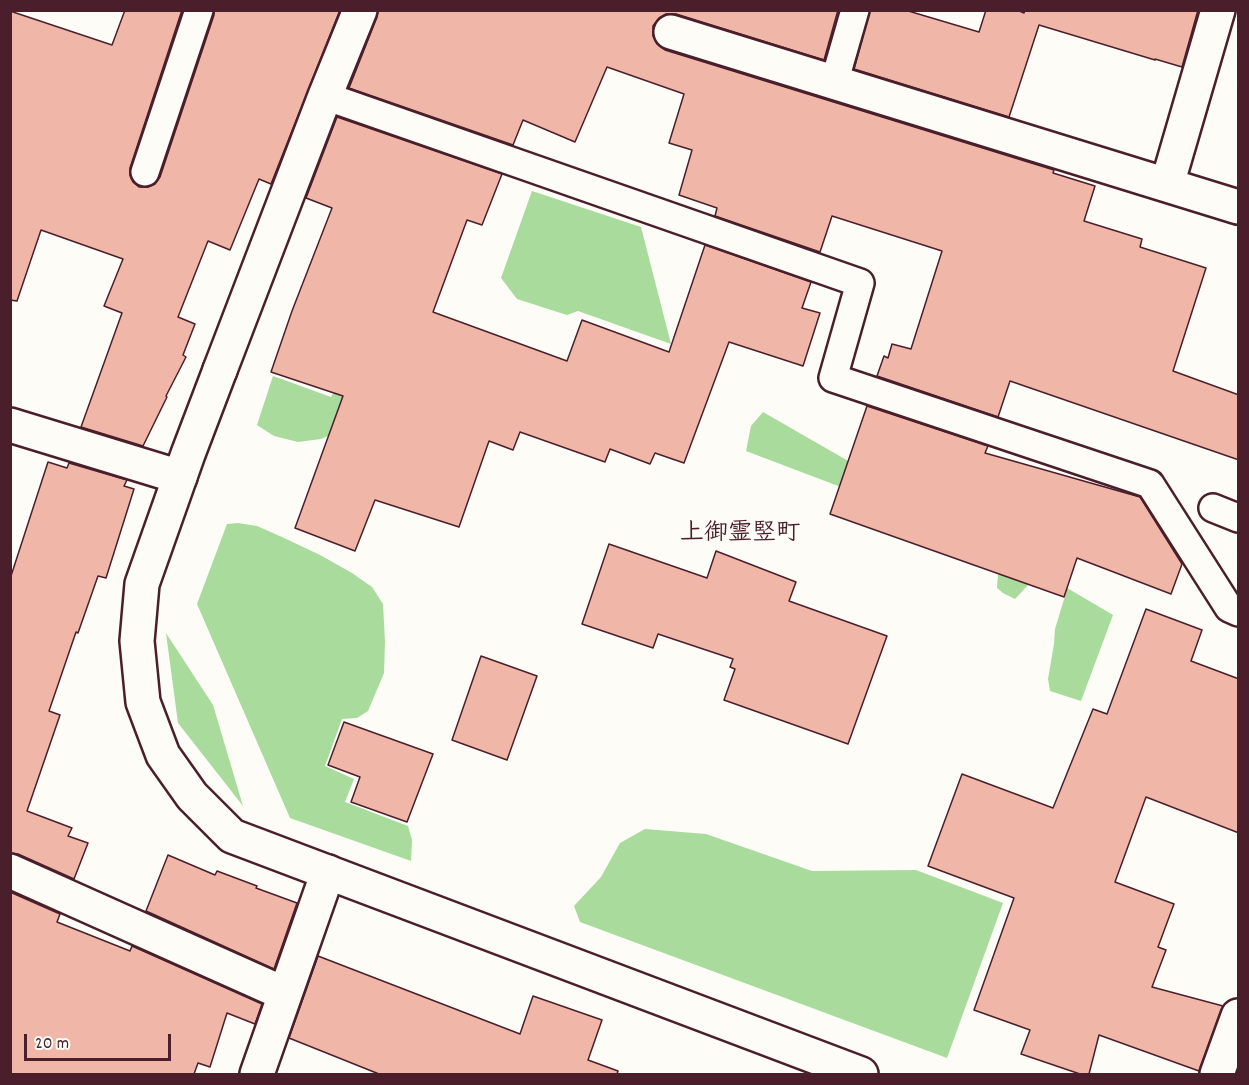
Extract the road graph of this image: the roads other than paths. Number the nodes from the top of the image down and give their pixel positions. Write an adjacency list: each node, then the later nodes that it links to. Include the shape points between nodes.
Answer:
1 (199, 10): 8 (lane)
2 (360, 10): 7 (street)
3 (855, 10): 6 (lane)
4 (1218, 10): 9 (street)
5 (671, 32): 6 (street)
6 (834, 83): 9 (street)
7 (325, 96): 12 (street); 15 (lane, via 860,283 833,378 1150,484 1229,608)
8 (145, 172)
9 (1167, 185): 10 (street)
10 (1239, 207)
11 (10, 425): 12 (street)
12 (180, 477): 17 (street, via 142,584 137,641 143,702 163,755 192,796 232,836)
13 (1213, 508): 14 (lane)
14 (1239, 518)
15 (1239, 612)
16 (10, 871): 18 (street)
17 (328, 872): 18 (street); 21 (street)
18 (285, 994): 20 (street)
19 (1239, 1016): 22 (street)
20 (257, 1074)
21 (861, 1074)
22 (1217, 1074)

